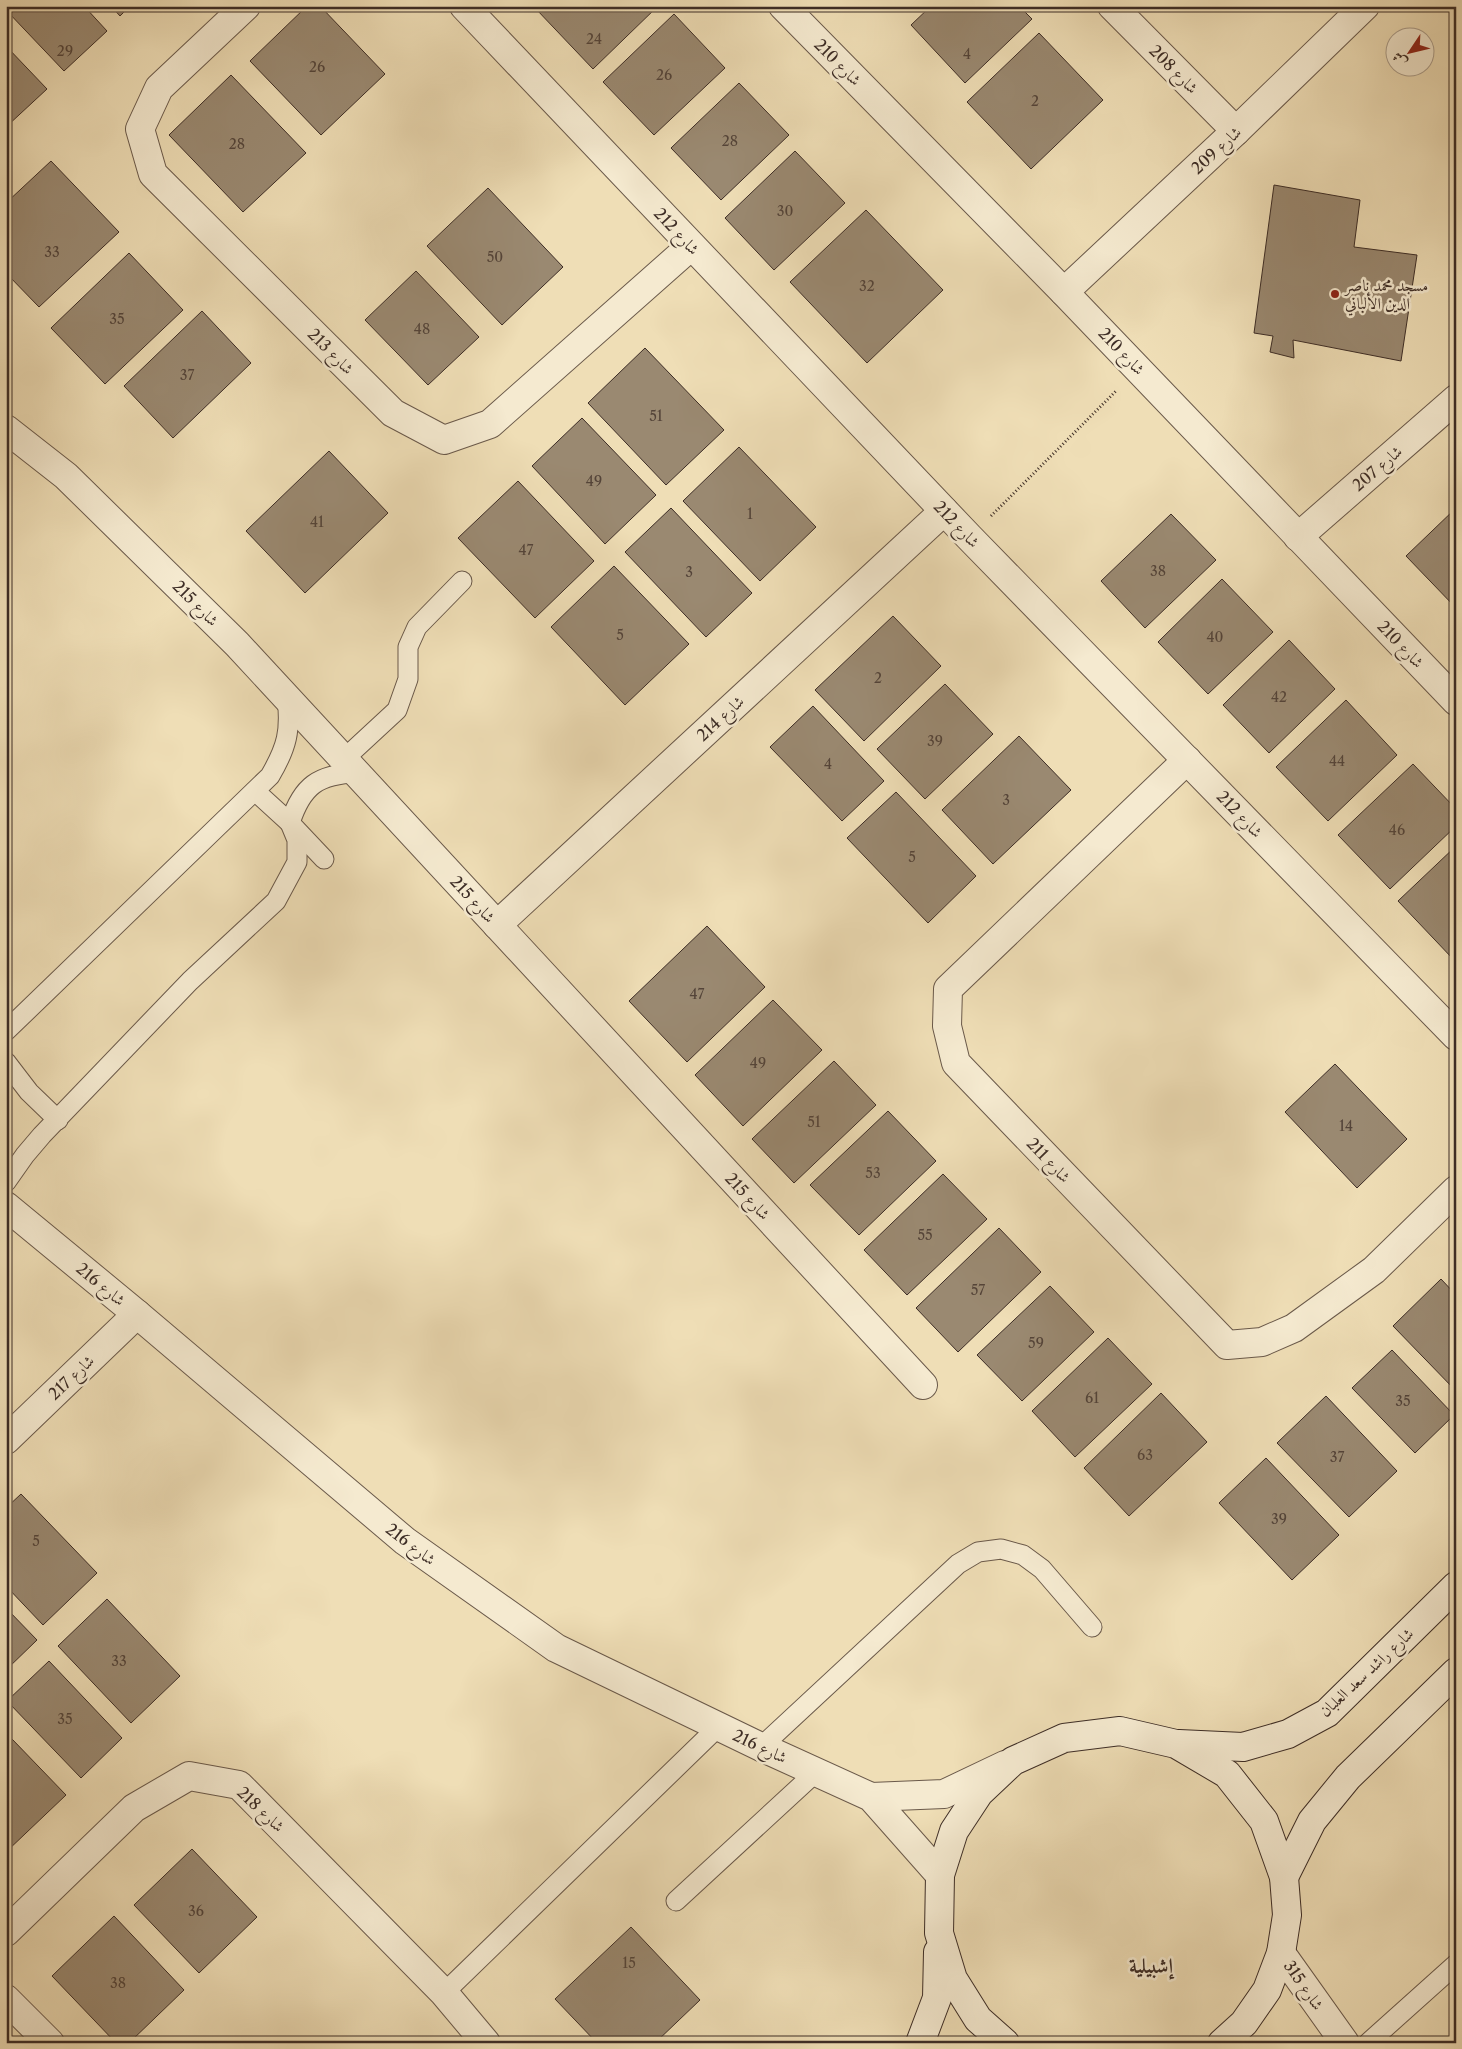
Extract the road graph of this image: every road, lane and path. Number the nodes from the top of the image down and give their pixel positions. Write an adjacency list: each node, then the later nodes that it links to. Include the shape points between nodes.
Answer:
1 (246, 6): 7 (street, شارع 213, via 159,88 140,129 153,174 393,413 444,440 490,424)
2 (464, 6): 7 (street, شارع 212)
3 (783, 6): 8 (street, شارع 210)
4 (1112, 6): 6 (street, شارع 208)
5 (1365, 6): 6 (street, شارع 209)
6 (1236, 131): 8 (street, شارع 209)
7 (691, 246): 12 (street, شارع 212)
8 (1064, 292): 9 (street, شارع 210)
9 (1138, 369): 13 (street, شارع 210); 14 (path)
10 (1456, 398): 13 (street, شارع 207)
11 (6, 429): 16 (street, شارع 215, via 66,476 237,644)
12 (944, 511): 14 (street, شارع 212); 23 (street, شارع 214)
13 (1298, 536): 17 (street, شارع 210)
14 (969, 537): 18 (street, شارع 212)
15 (462, 581): 19 (lane, via 417,627 408,647 408,679 396,710)
16 (286, 697): 19 (street, شارع 215); 20 (lane, via 288,739 270,776)
17 (1456, 701)
18 (1187, 760): 25 (street, شارع 212); 29 (street, شارع 211, via 948,989 947,1026 956,1062 1227,1345 1262,1342 1294,1328 1374,1270)
19 (350, 766): 21 (lane, via 340,774 307,788 296,803); 23 (street, شارع 215)
20 (255, 791): 21 (lane); 24 (lane)
21 (290, 823): 22 (lane); 27 (lane, via 297,840 297,862 276,900 190,981)
22 (324, 859)
23 (497, 925): 32 (street, شارع 215)
24 (6, 1031)
25 (1456, 1036)
26 (6, 1062): 27 (lane, via 29,1092)
27 (58, 1120): 28 (lane, via 25,1155)
28 (6, 1182)
29 (1456, 1190)
30 (6, 1206): 31 (street, شارع 216)
31 (137, 1314): 33 (street, شارع 217); 37 (street, شارع 216, via 405,1542 556,1648)
32 (923, 1385)
33 (6, 1440)
34 (1456, 1586): 38 (street, شارع راشد سعد العلبان, via 1327,1713 1288,1734 1243,1747)
35 (1092, 1627): 39 (lane, via 1042,1569 1023,1555 1001,1549 978,1552 958,1564)
36 (1456, 1672): 44 (street, via 1342,1784 1312,1821)
37 (719, 1726): 39 (street, شارع 216); 50 (lane)
38 (1176, 1744): 40 (street, شارع 216, via 1120,1731 1064,1738); 44 (street, via 1226,1774 1264,1820)
39 (761, 1746): 41 (street, شارع 216)
40 (1013, 1761): 42 (street, شارع 216, via 944,1794); 43 (street, via 979,1793 964,1816 954,1832)
41 (816, 1772): 42 (street, شارع 216); 45 (lane)
42 (871, 1797): 43 (street, شارع 216)
43 (940, 1875): 47 (street)
44 (1284, 1877): 48 (street, via 1287,1915)
45 (676, 1901)
46 (6, 1932): 50 (street, شارع 218, via 134,1808 189,1776 238,1785)
47 (939, 1933): 54 (street, via 936,1998); 55 (street, via 953,1979 978,2019)
48 (1281, 1953): 56 (street, via 1267,1990 1244,2022); 57 (street, شارع 315)
49 (1456, 1964): 58 (lane)
50 (444, 1993): 53 (street, شارع 218)
51 (6, 1999): 52 (street)
52 (50, 2043)
53 (486, 2043)
54 (920, 2043)
55 (1005, 2043)
56 (1222, 2043)
57 (1345, 2043)
58 (1368, 2043)

